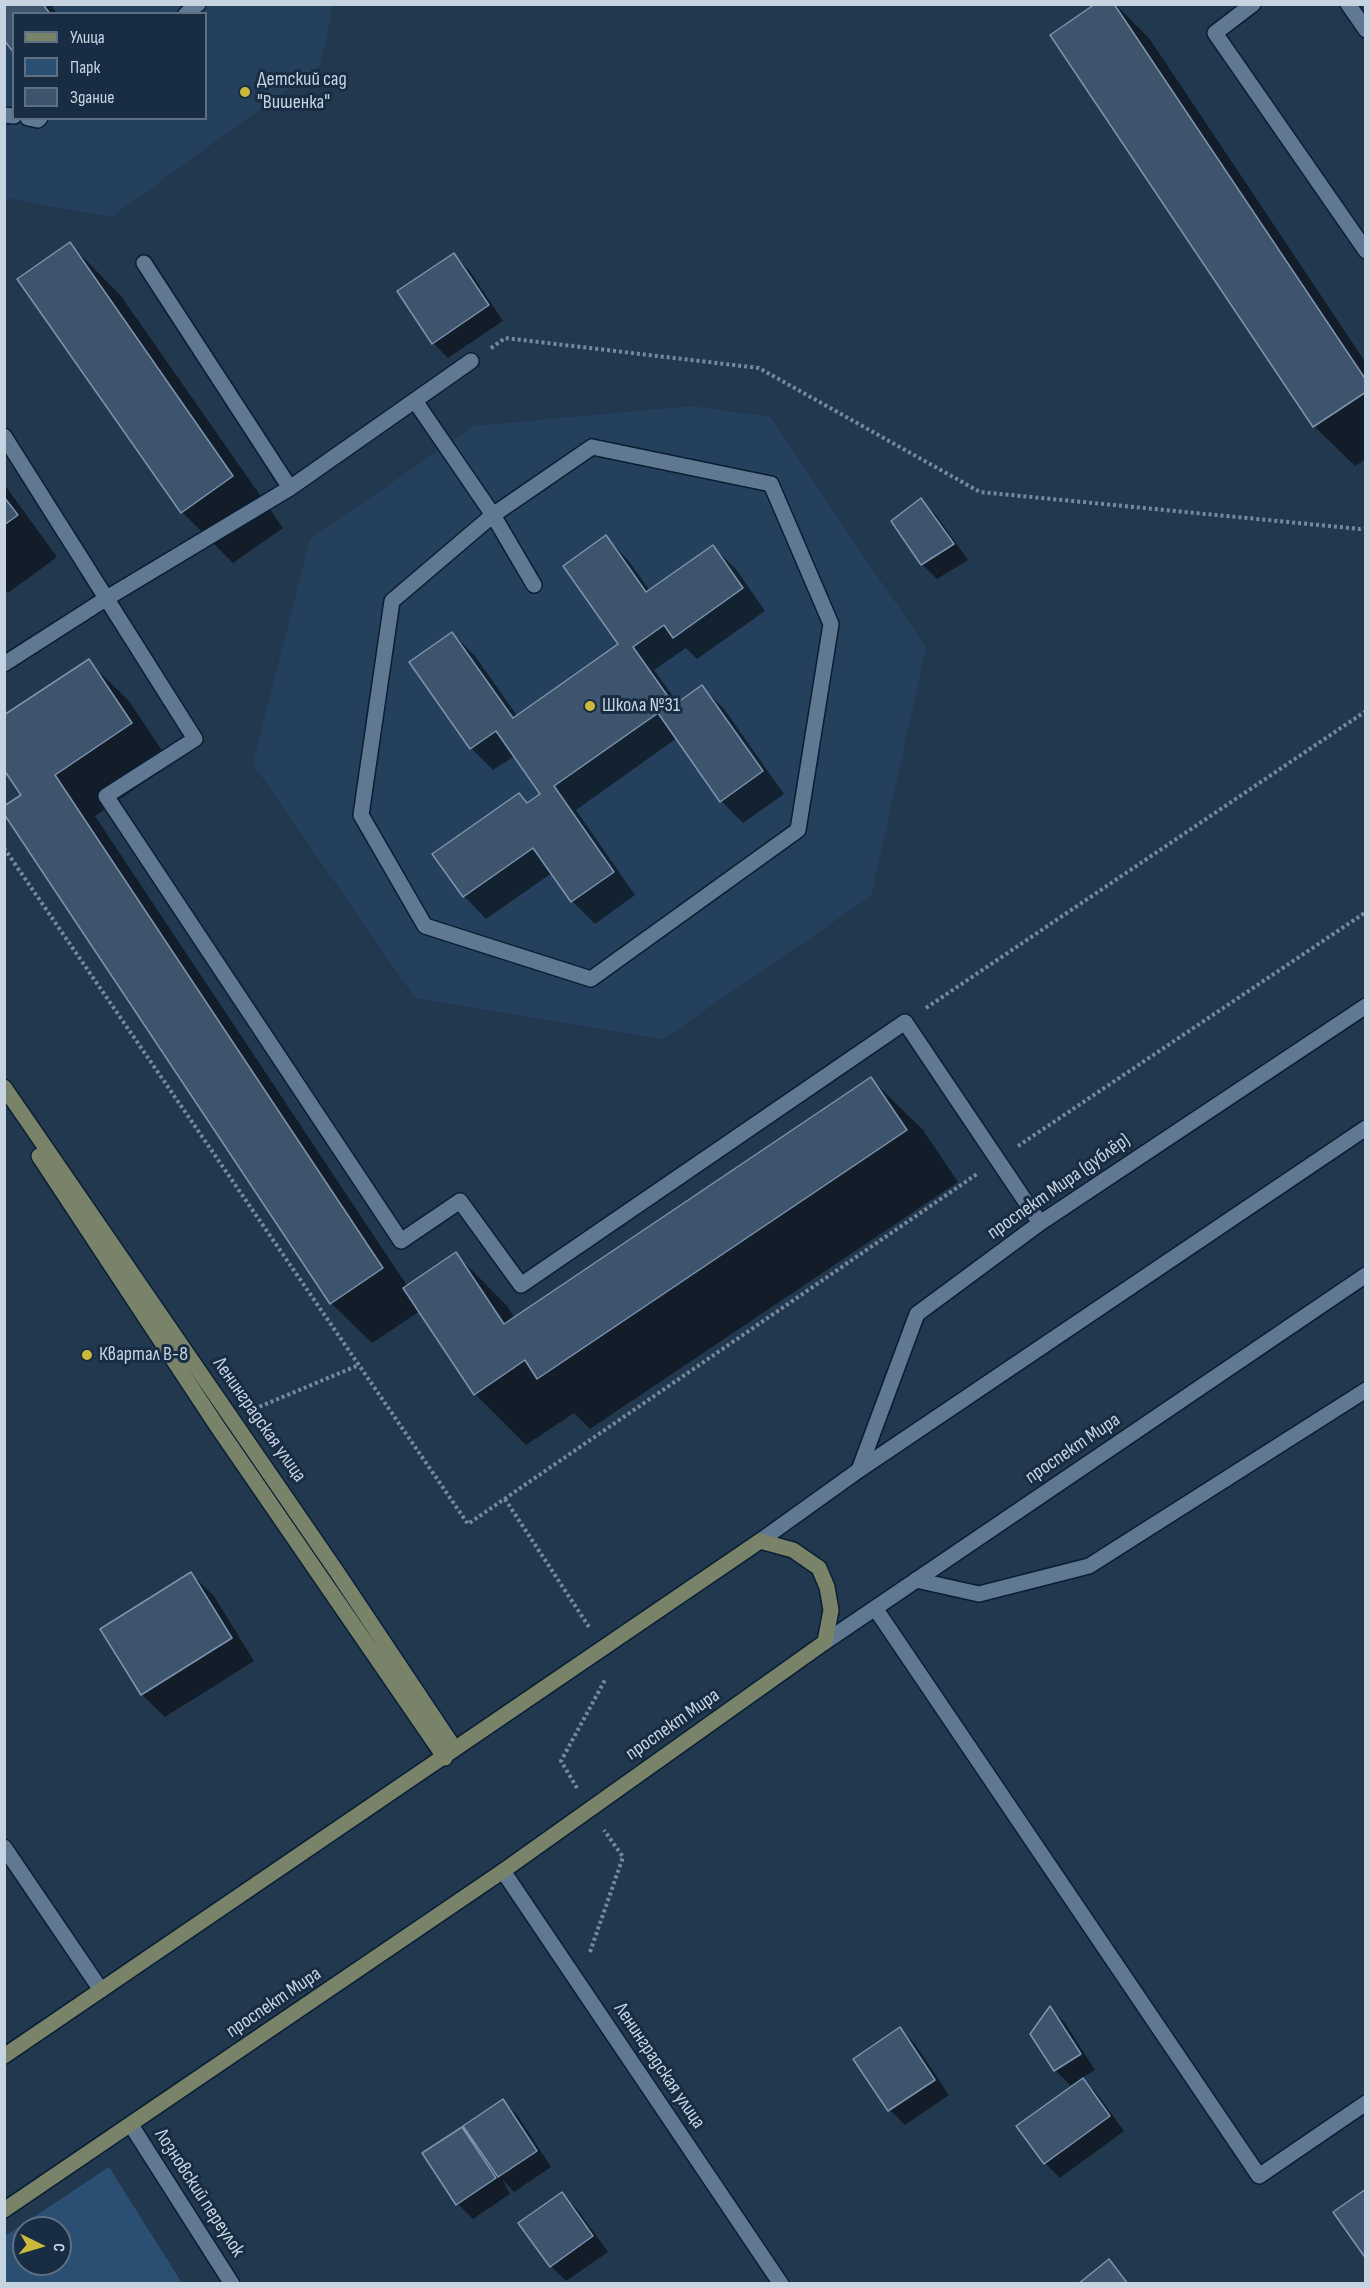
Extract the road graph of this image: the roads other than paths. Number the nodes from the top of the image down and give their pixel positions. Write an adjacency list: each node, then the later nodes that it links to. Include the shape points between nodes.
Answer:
1 (1253, 4): 4 (street, via 1215,33)
2 (1348, 4): 3 (street)
3 (1365, 30)
4 (1365, 251)
5 (144, 263): 9 (street)
6 (471, 362): 7 (street)
7 (415, 401): 9 (street); 10 (street)
8 (4, 436): 12 (street)
9 (290, 488): 12 (street)
10 (493, 515): 10 (street, via 392,601 361,815 425,926 591,979 798,831 831,624 771,484 592,447); 11 (street)
11 (534, 585)
12 (107, 598): 13 (street); 18 (street, via 195,739 106,796 402,1241 460,1201 521,1285 905,1022)
13 (4, 664)
14 (1365, 1006): 18 (street, проспект Мира (дублёр))
15 (4, 1088): 26 (street, Ленинградская улица, via 232,1418)
16 (4, 1104): 26 (street, via 218,1426)
17 (1365, 1128): 21 (street)
18 (1041, 1223): 21 (street, проспект Мира (дублёр), via 917,1314)
19 (1365, 1275): 23 (street, проспект Мира)
20 (1365, 1390): 23 (street, via 1089,1566 979,1594)
21 (859, 1470): 22 (street)
22 (760, 1541): 25 (street, via 793,1550 819,1568 831,1610); 26 (street)
23 (916, 1581): 24 (street, проспект Мира)
24 (875, 1608): 25 (street, проспект Мира); 31 (street, via 1259,2176)
25 (825, 1642): 28 (street, проспект Мира)
26 (450, 1753): 29 (street)
27 (4, 1847): 29 (street)
28 (503, 1871): 32 (street, проспект Мира); 35 (street, Ленинградская улица)
29 (101, 1990): 30 (street)
30 (4, 2056)
31 (1365, 2103)
32 (130, 2125): 33 (street, проспект Мира); 34 (street, Лозновский переулок)
33 (4, 2210)
34 (232, 2283)
35 (781, 2283)

